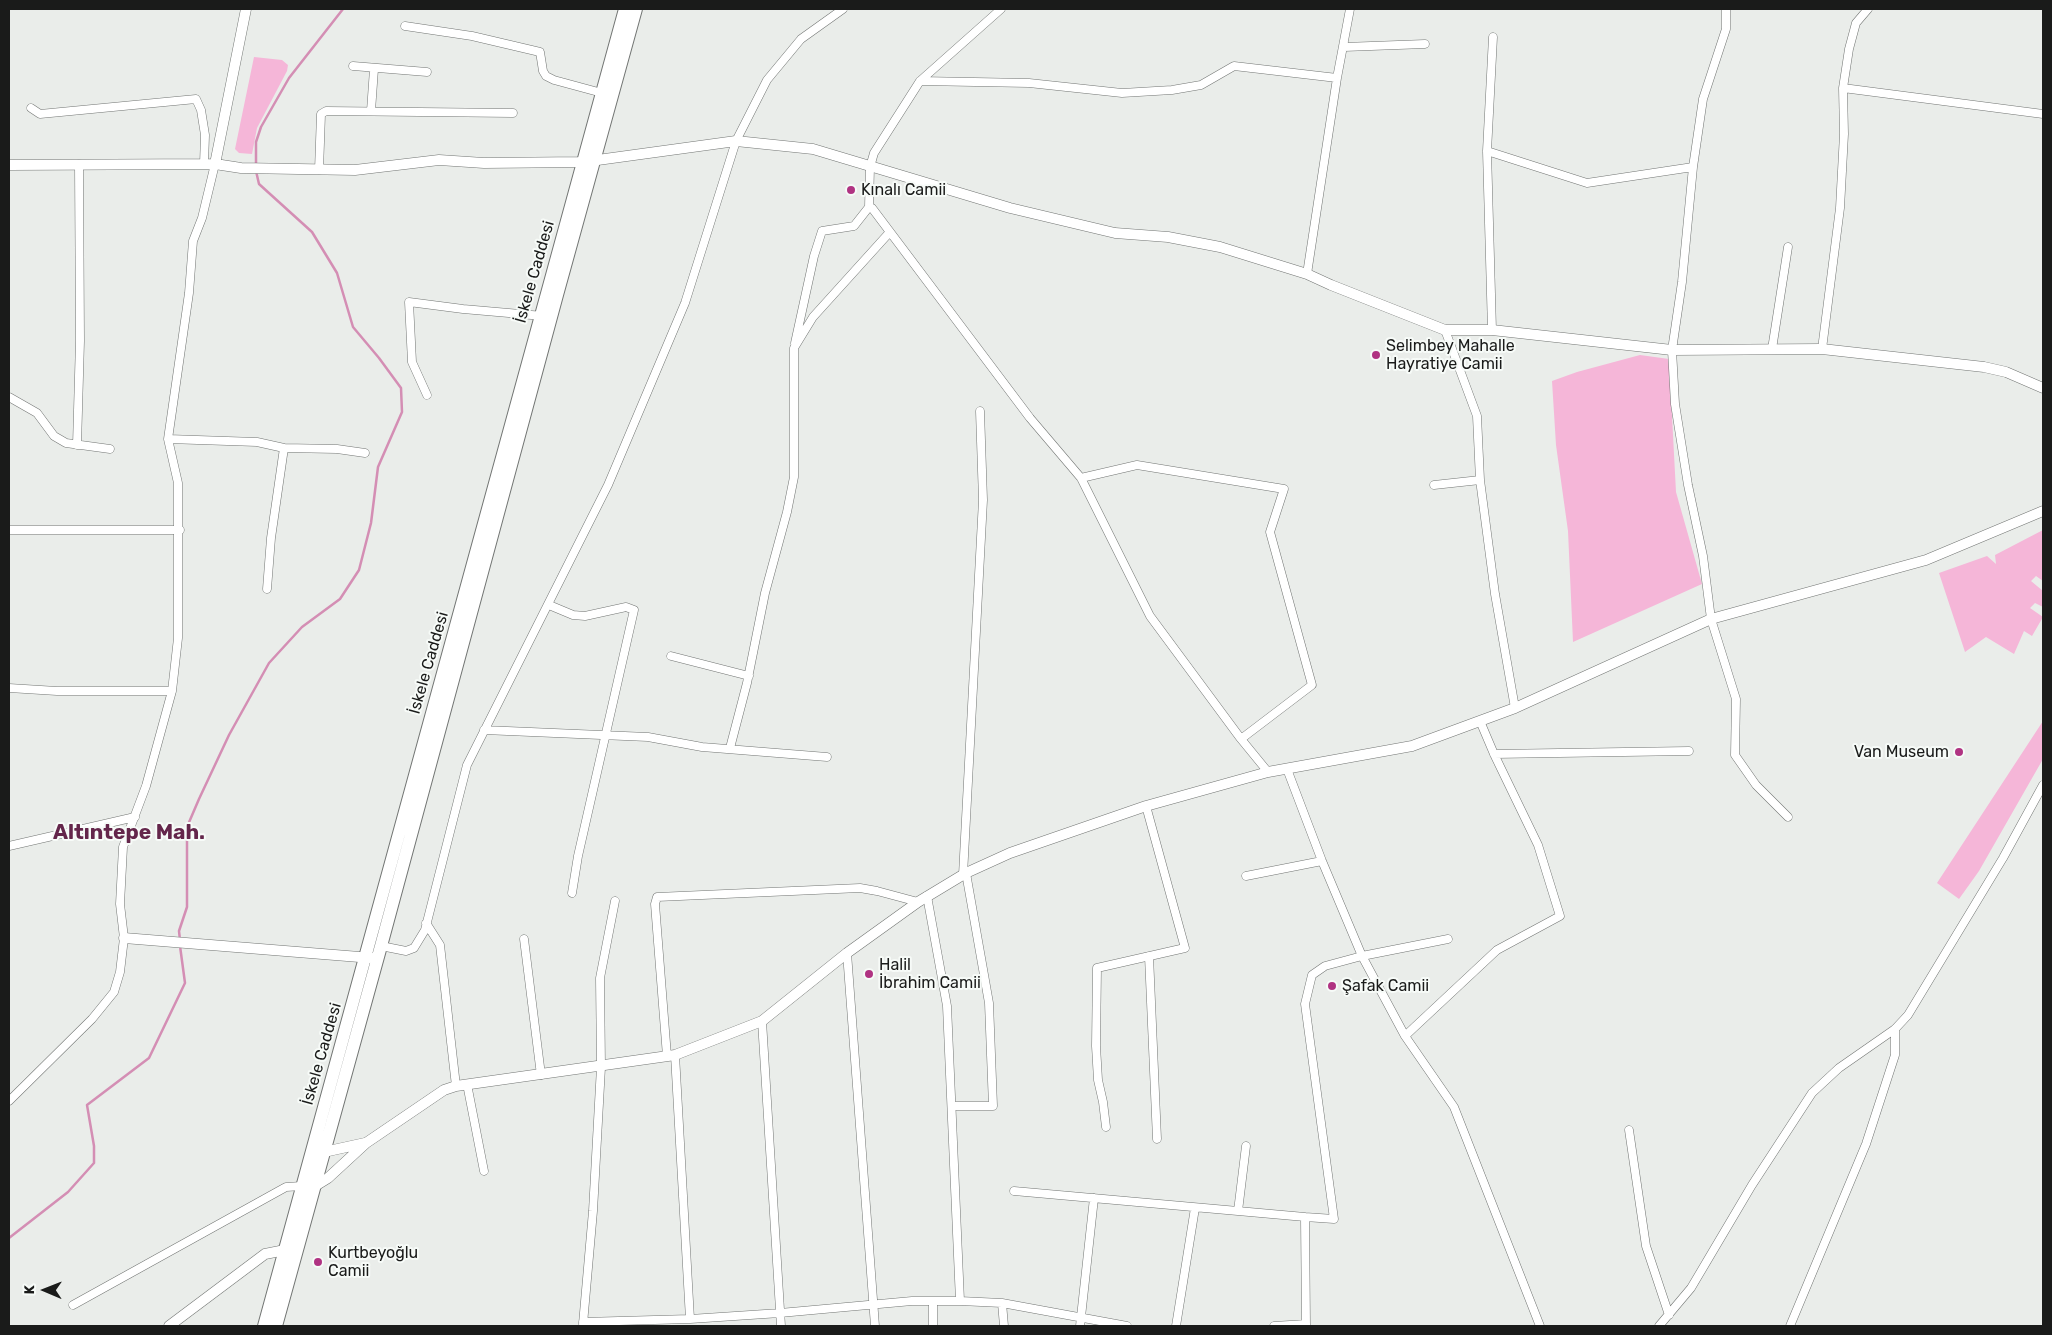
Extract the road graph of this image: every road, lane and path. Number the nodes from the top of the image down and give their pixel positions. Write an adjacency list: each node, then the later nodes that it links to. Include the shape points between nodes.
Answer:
1 (246, 9): 28 (street)
2 (625, 9): 19 (main road, İskele Caddesi)
3 (636, 9): 26 (main road)
4 (1001, 9): 17 (street)
5 (1350, 9): 12 (street)
6 (1726, 9): 30 (street, via 1726,29 1703,99)
7 (1868, 9): 18 (street, via 1856,23)
8 (840, 10): 24 (street, via 801,39 767,80)
9 (405, 26): 19 (street, via 472,36 540,52 546,76)
10 (1493, 37): 25 (street)
11 (1425, 44): 12 (street)
12 (1344, 47): 16 (street)
13 (353, 66): 14 (street)
14 (374, 69): 15 (street); 21 (street)
15 (427, 72)
16 (1337, 78): 17 (street, via 1234,66 1201,85 1122,93 1029,83); 36 (street)
17 (920, 81): 31 (street, via 874,153)
18 (1843, 88): 23 (street); 42 (street, via 1840,208)
19 (602, 94): 26 (main road, İskele Caddesi)
20 (31, 108): 28 (street, via 40,114 196,99 201,110)
21 (371, 111): 22 (street); 32 (street, via 326,111 321,114)
22 (513, 112)
23 (2043, 114)
24 (736, 141): 26 (street); 31 (street, via 813,149); 60 (street, via 685,302 608,485)
25 (1487, 150): 30 (street, via 1587,183); 39 (street)
26 (589, 162): 32 (street, via 439,160 355,170); 37 (main road, İskele Caddesi)
27 (79, 164): 28 (street); 29 (street); 49 (street)
28 (210, 164): 32 (street); 48 (street, via 202,218 193,242)
29 (9, 165)
30 (1692, 167): 43 (street, via 1682,282)
31 (870, 168): 33 (street); 36 (street, via 1010,208 1115,232 1168,237 1220,247)
32 (319, 170)
33 (869, 207): 34 (street); 40 (street, via 854,226 822,231)
34 (889, 232): 40 (street, via 813,318); 53 (street, via 1030,418)
35 (1788, 247): 41 (street)
36 (1308, 274): 38 (street)
37 (545, 316): 45 (street, via 408,302 412,362); 93 (main road); 93 (main road, İskele Caddesi, via 491,500)
38 (1444, 330): 39 (street); 54 (street, via 1478,416)
39 (1492, 330): 43 (street)
40 (794, 348): 63 (street, via 794,477 765,593)
41 (1772, 349): 42 (street); 43 (street)
42 (1822, 349): 44 (street, via 1984,367 2006,372)
43 (1672, 350): 61 (street, via 1675,404 1703,556)
44 (2043, 388)
45 (427, 395)
46 (9, 396): 49 (street, via 37,413 54,436)
47 (980, 411): 83 (street, via 983,500)
48 (168, 439): 50 (street, via 257,442); 58 (street, via 178,484)
49 (78, 445): 51 (street)
50 (284, 448): 52 (street); 59 (street, via 270,538)
51 (110, 449)
52 (365, 453)
53 (1081, 478): 70 (street, via 1150,616); 70 (street, via 1137,465 1284,489 1270,532 1312,685)
54 (1480, 480): 55 (street); 66 (street)
55 (1434, 485)
56 (2043, 511): 61 (street, via 1926,560)
57 (9, 530): 58 (street)
58 (180, 530): 65 (street, via 178,638)
59 (267, 589)
60 (549, 605): 68 (street); 69 (street, via 579,616 626,607 634,610)
61 (1710, 619): 66 (street); 79 (street, via 1736,699 1735,755 1756,785)
62 (671, 656): 63 (street)
63 (749, 676): 71 (street)
64 (9, 688): 65 (street)
65 (172, 691): 80 (street)
66 (1514, 708): 67 (street)
67 (1480, 721): 73 (street); 75 (street, via 1412,746)
68 (484, 730): 69 (street); 88 (street, via 460,787)
69 (606, 734): 71 (street, via 648,736 702,747); 85 (street)
70 (1241, 740): 76 (street)
71 (730, 748): 74 (street)
72 (1689, 751): 73 (street)
73 (1494, 754): 98 (street, via 1538,845 1560,916 1497,950)
74 (827, 757)
75 (1287, 769): 76 (street); 82 (street)
76 (1268, 772): 78 (street)
77 (2043, 785): 97 (street, via 1924,989)
78 (1146, 806): 83 (street, via 1010,853); 94 (street, via 1185,948)
79 (1788, 816)
80 (135, 817): 81 (street); 89 (street, via 124,847 120,904)
81 (9, 846)
82 (1322, 861): 84 (street); 95 (street)
83 (964, 874): 86 (street); 104 (street, via 989,1002 993,1106)
84 (1246, 876)
85 (572, 893)
86 (923, 899): 92 (street); 99 (street, via 860,888 657,896 655,904); 104 (street, via 947,1006)
87 (614, 901): 100 (street, via 600,978)
88 (426, 923): 93 (street, via 414,948); 102 (street, via 440,944)
89 (124, 938): 93 (street); 103 (street, via 114,992 92,1019)
90 (524, 938): 101 (street)
91 (1448, 938): 95 (street)
92 (847, 953): 96 (street); 124 (street)
93 (375, 954): 110 (main road); 112 (main road, İskele Caddesi)
94 (1149, 956): 105 (street, via 1097,968 1096,1046); 107 (street)
95 (1362, 956): 98 (street); 118 (street, via 1326,966 1312,975 1305,1004 1334,1219)
96 (762, 1021): 99 (street); 125 (street)
97 (1895, 1029): 126 (street, via 1839,1068 1812,1093 1691,1288); 143 (street, via 1895,1055 1866,1144)
98 (1405, 1036): 141 (street, via 1454,1106)
99 (671, 1056): 100 (street); 127 (street)
100 (601, 1066): 101 (street); 129 (street)
101 (541, 1075): 102 (street)
102 (461, 1085): 108 (street, via 444,1090); 111 (street)
103 (9, 1101)
104 (952, 1106): 121 (street)
105 (1106, 1127)
106 (1629, 1130): 126 (street, via 1646,1246)
107 (1157, 1139)
108 (366, 1143): 110 (street); 113 (street)
109 (1246, 1146): 117 (street)
110 (324, 1152): 113 (main road)
111 (484, 1171)
112 (302, 1186): 119 (main road, İskele Caddesi); 123 (street, via 286,1187)
113 (315, 1186): 133 (main road)
114 (1014, 1191): 115 (street)
115 (1094, 1198): 116 (street); 128 (street)
116 (1195, 1208): 117 (street); 139 (street)
117 (1238, 1211): 118 (street)
118 (1305, 1217): 130 (street)
119 (284, 1250): 131 (street, via 265,1254); 132 (main road, İskele Caddesi)
120 (933, 1301): 121 (street); 124 (street); 136 (street)
121 (960, 1301): 122 (street)
122 (1002, 1303): 128 (street); 137 (street)
123 (73, 1305)
124 (873, 1306): 125 (street); 135 (street)
125 (780, 1314): 127 (street); 134 (street)
126 (1669, 1315): 142 (street)
127 (690, 1319): 129 (street)
128 (1080, 1322): 138 (street)
129 (583, 1324)
130 (1306, 1325): 140 (street)
131 (169, 1326)
132 (264, 1326)
133 (276, 1326)
134 (781, 1326)
135 (875, 1326)
136 (933, 1326)
137 (1004, 1326)
138 (1127, 1326)
139 (1176, 1326)
140 (1274, 1326)
141 (1540, 1326)
142 (1659, 1326)
143 (1790, 1326)

